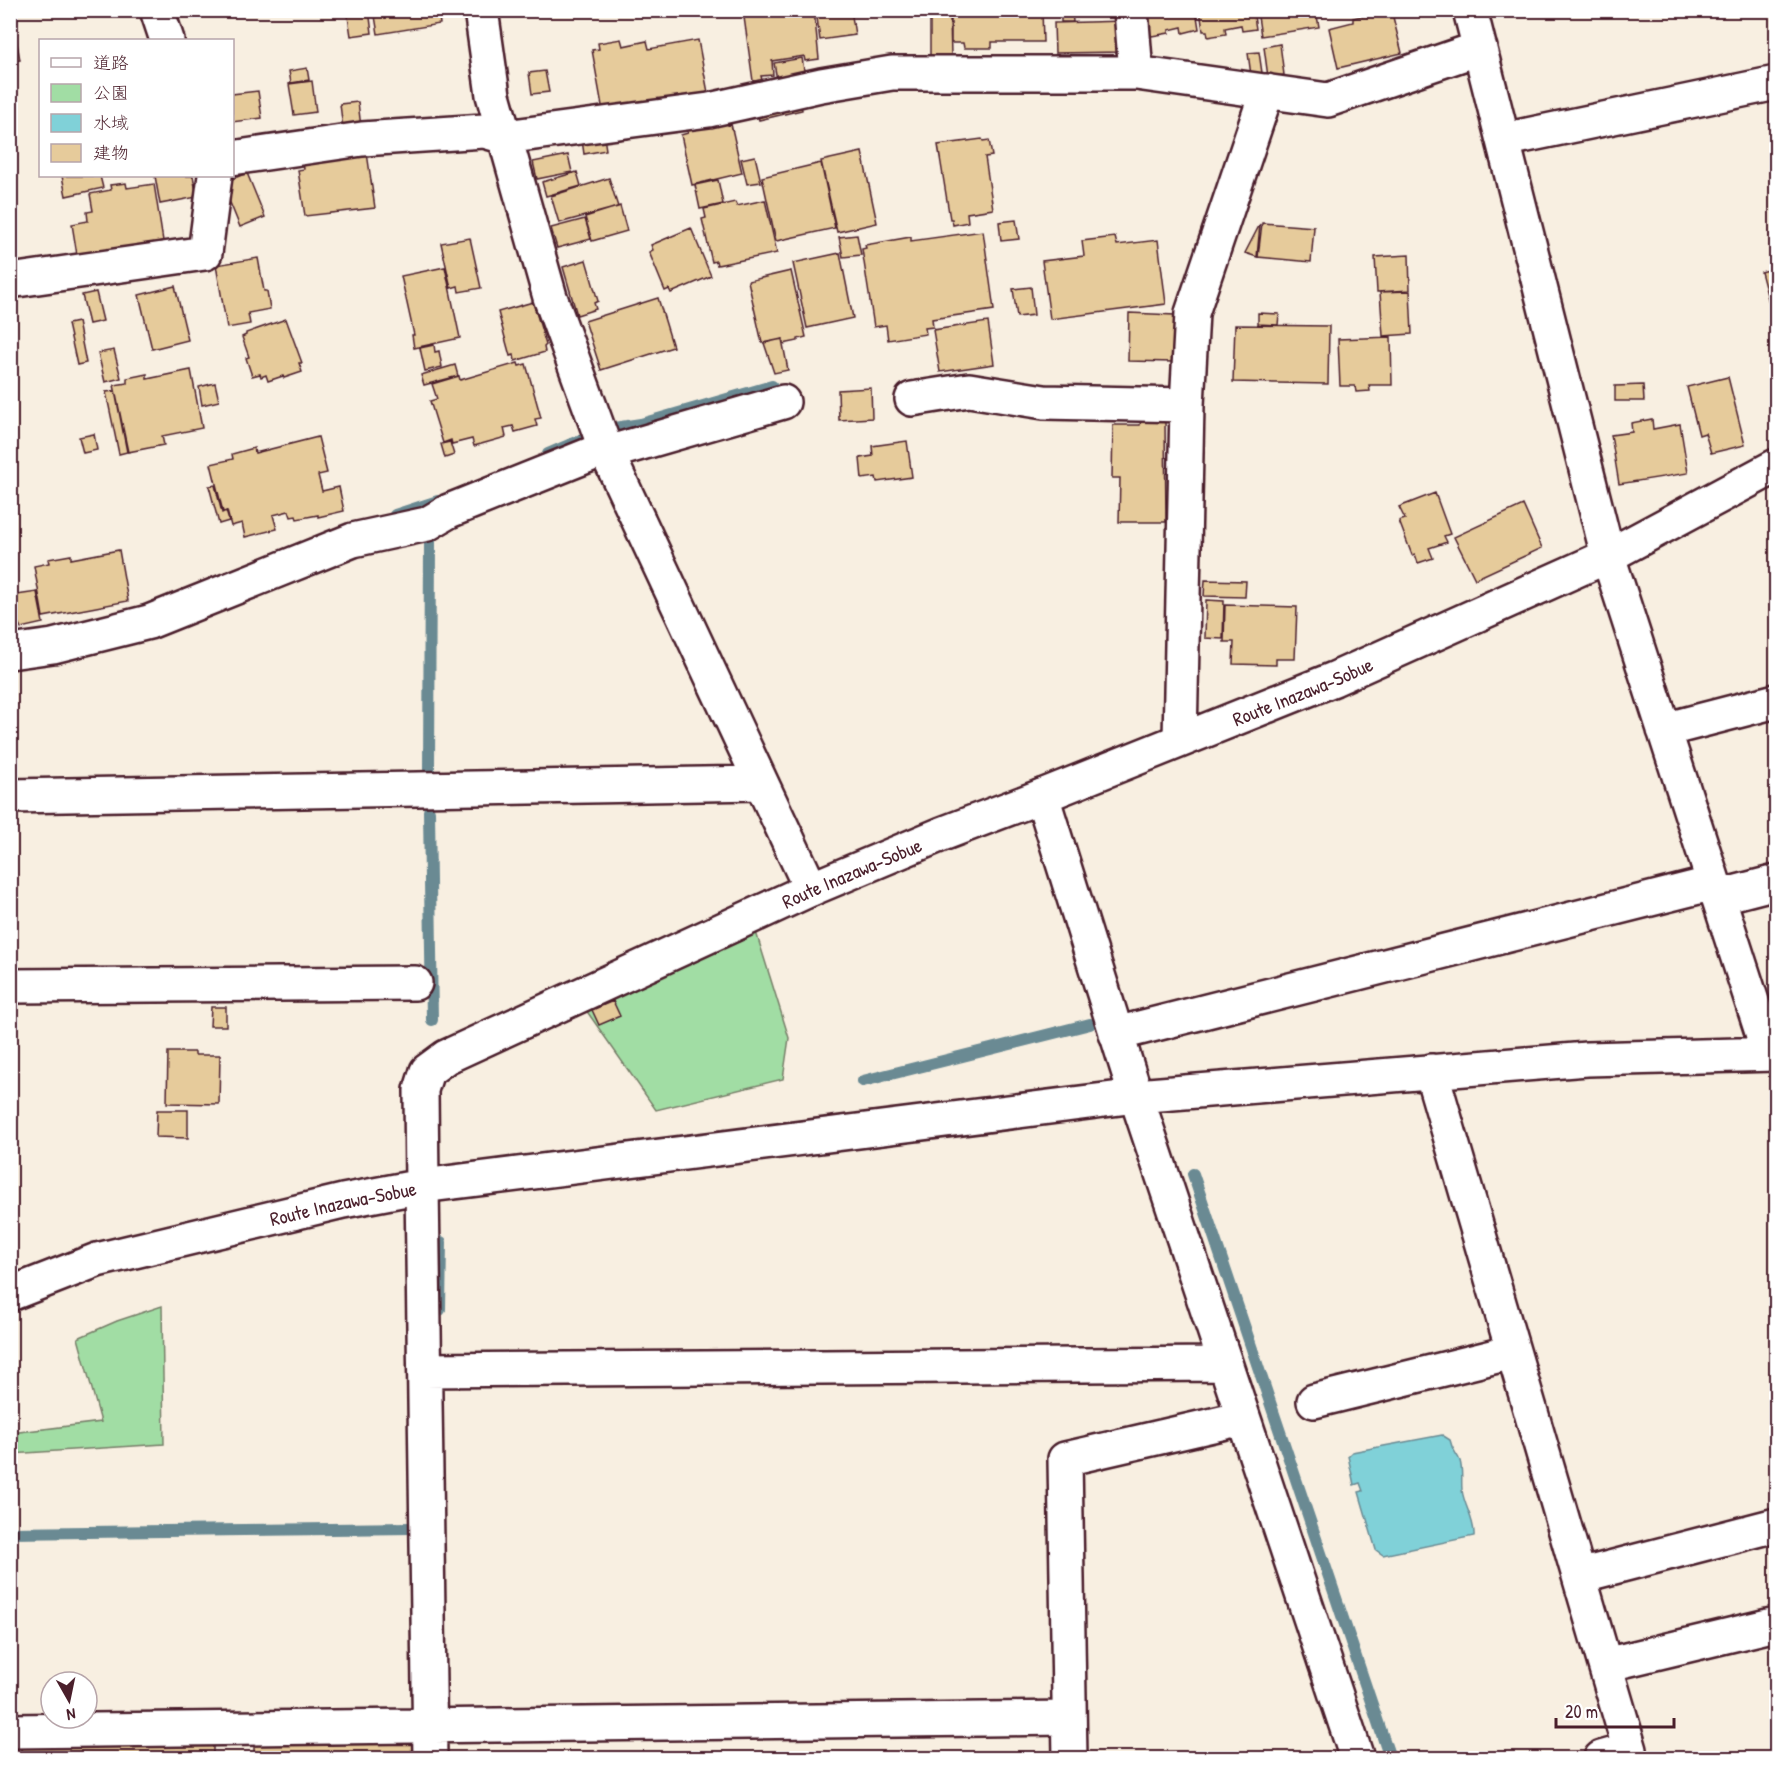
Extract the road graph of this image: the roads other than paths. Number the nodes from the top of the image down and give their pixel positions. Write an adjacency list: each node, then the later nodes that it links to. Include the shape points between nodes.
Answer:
1 (157, 10): 5 (street)
2 (481, 10): 10 (street, via 493,95)
3 (1131, 10): 7 (street)
4 (1470, 10): 6 (street)
5 (167, 39)
6 (1480, 48): 9 (street, via 1328,100); 11 (street)
7 (1136, 73): 9 (street); 10 (street, via 892,73 709,110)
8 (1776, 82): 11 (street)
9 (1267, 91): 17 (street, via 1192,314)
10 (505, 137): 12 (street, via 484,131 373,138); 18 (street, via 550,297)
11 (1503, 140): 20 (street)
12 (234, 158)
13 (215, 177): 14 (street, via 205,253)
14 (10, 281)
15 (912, 399): 17 (street, via 969,390 1044,402)
16 (783, 402): 18 (street)
17 (1187, 405): 24 (street)
18 (607, 453): 21 (street, via 594,453 449,511 426,524 353,540 148,622 53,646); 25 (street)
19 (1776, 466): 20 (street, Route Inazawa-Sobue)
20 (1608, 556): 23 (street); 24 (street, Route Inazawa-Sobue, via 1334,679)
21 (10, 652)
22 (1776, 701): 23 (street)
23 (1664, 730): 30 (street)
24 (1180, 740): 27 (street, Route Inazawa-Sobue)
25 (761, 783): 26 (street); 29 (street)
26 (10, 796)
27 (1042, 796): 29 (street, Route Inazawa-Sobue); 33 (street)
28 (1776, 882): 30 (street)
29 (810, 889): 37 (street, Route Inazawa-Sobue, via 446,1057 427,1071 422,1089)
30 (1716, 890): 33 (street); 34 (street)
31 (415, 983): 32 (street)
32 (10, 986)
33 (1116, 1034): 36 (street)
34 (1773, 1054): 35 (street, via 1587,1059)
35 (1431, 1071): 36 (street); 39 (street)
36 (1136, 1096): 37 (street); 40 (street)
37 (422, 1186): 38 (street, Route Inazawa-Sobue, via 97,1260); 41 (street)
38 (10, 1294)
39 (1513, 1352): 42 (street); 45 (street)
40 (1225, 1364): 41 (street); 43 (street)
41 (425, 1370): 49 (street)
42 (1314, 1401)
43 (1243, 1418): 48 (street, via 1065,1459); 53 (street)
44 (1776, 1526): 45 (street)
45 (1579, 1576): 47 (street)
46 (1776, 1624): 47 (street)
47 (1605, 1665): 54 (street, via 1630,1750)
48 (1070, 1718): 49 (street); 52 (street)
49 (430, 1726): 50 (street); 51 (street)
50 (10, 1731)
51 (430, 1758)
52 (1070, 1758)
53 (1357, 1758)
54 (1601, 1758)

